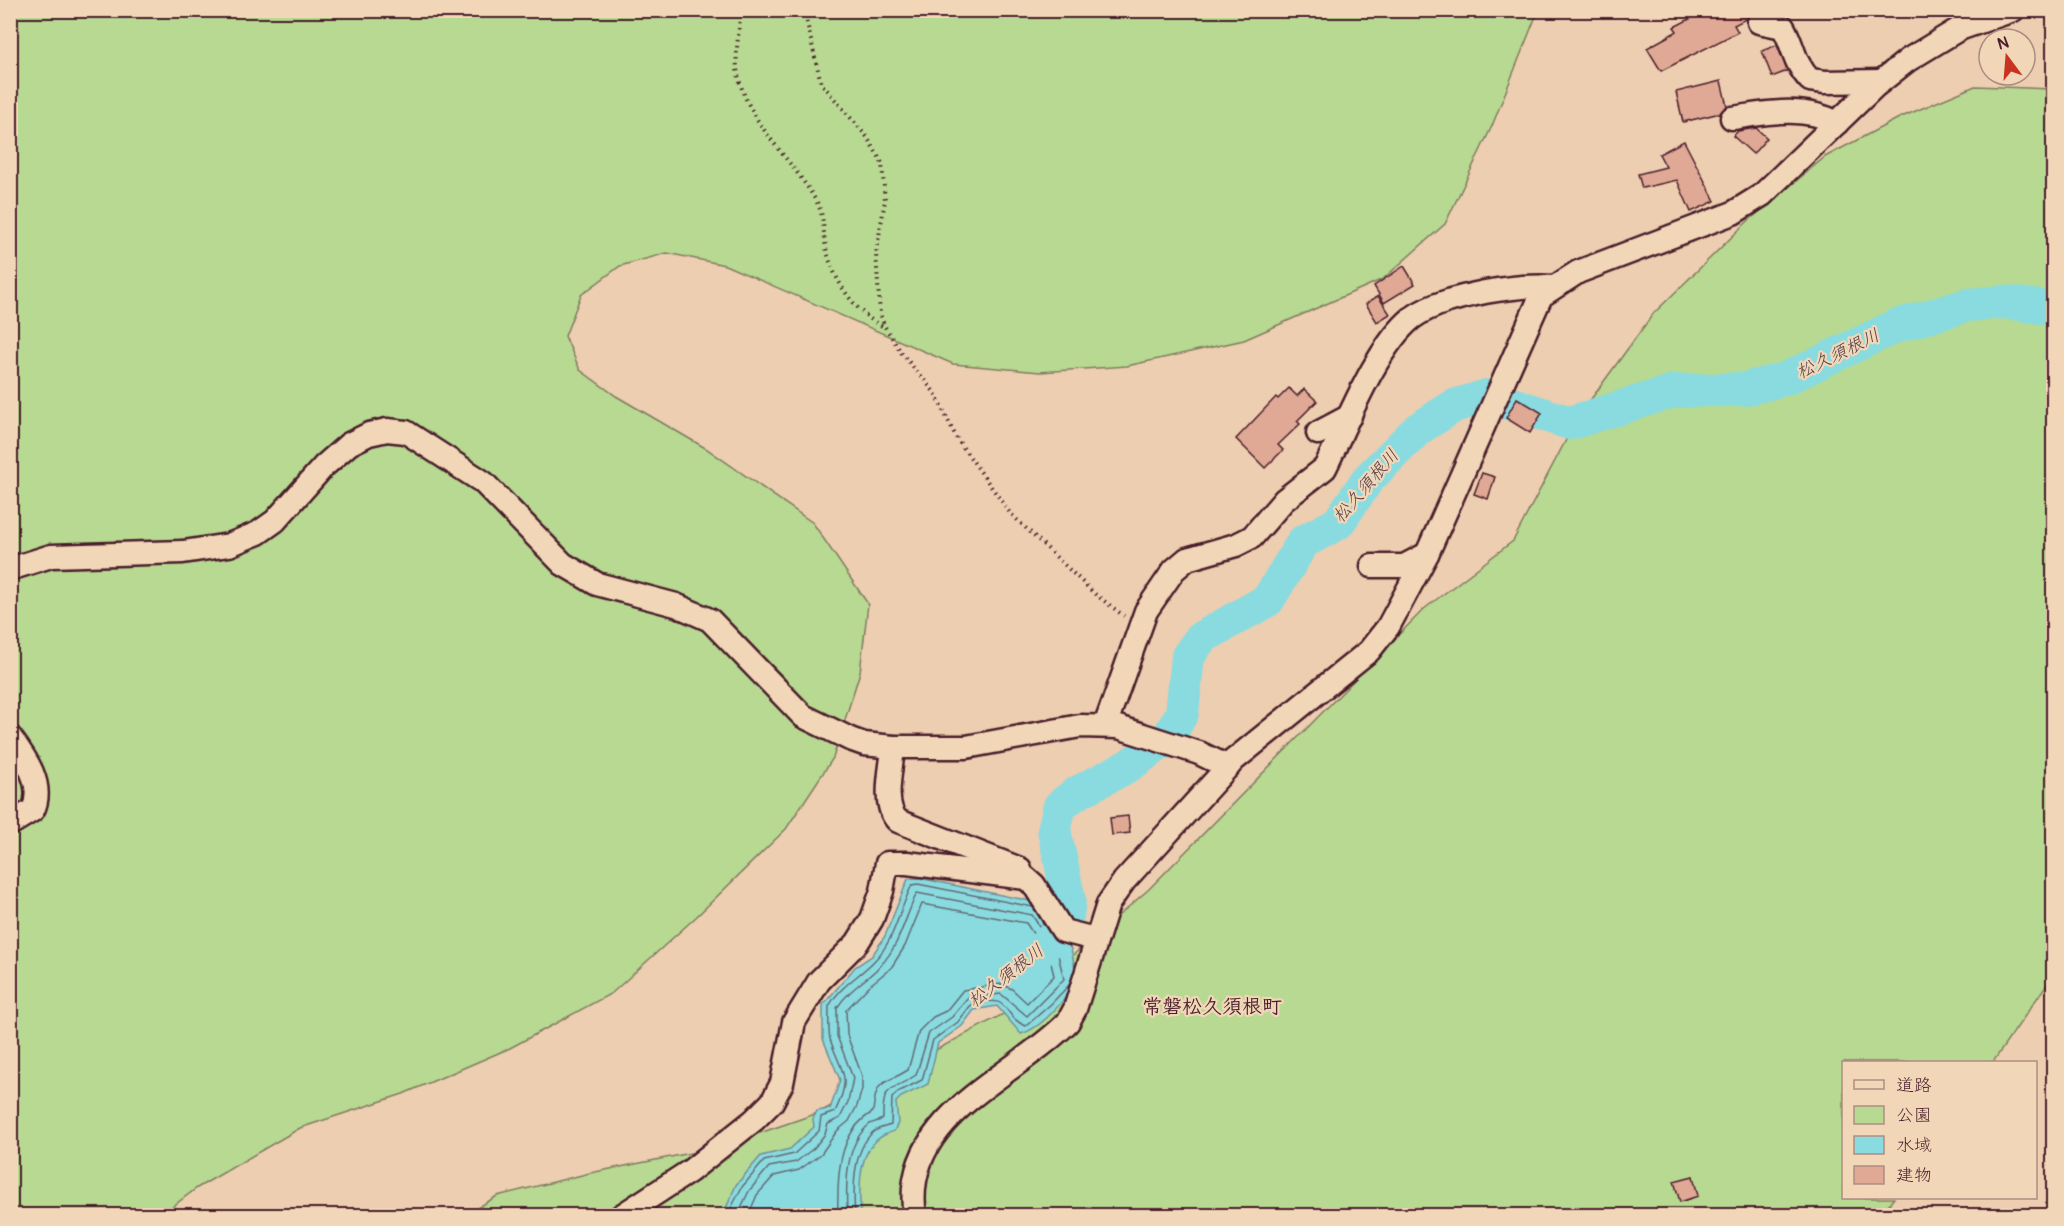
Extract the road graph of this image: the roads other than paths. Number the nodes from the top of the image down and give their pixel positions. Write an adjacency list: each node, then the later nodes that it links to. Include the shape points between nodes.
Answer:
1 (2013, 10): 3 (street, via 1959,29)
2 (1759, 22): 3 (street, via 1783,27 1793,55 1810,80)
3 (1881, 81): 5 (street)
4 (1732, 118): 5 (street, via 1808,112)
5 (1837, 123): 6 (street, via 1762,195 1733,213 1578,272)
6 (1554, 287): 7 (street, via 1518,287 1456,298 1413,318 1385,351); 9 (street, via 1541,296)
7 (1350, 416): 8 (street); 12 (street, via 1325,468 1284,500 1252,537 1182,562 1146,611)
8 (1318, 433)
9 (1427, 554): 10 (street, via 1404,566); 15 (street, via 1388,627 1369,651)
10 (1372, 566)
11 (10, 569): 14 (street, via 51,556 183,552 229,545 275,521 349,444 387,430 406,432 483,482 575,571 597,584 676,605 710,620 803,716 864,744)
12 (1105, 726): 14 (street, via 1080,726 966,747); 15 (street, via 1199,753)
13 (10, 737): 16 (street, via 28,764 37,793 33,810)
14 (893, 747): 17 (street, via 890,801 898,822 1019,868 1027,872)
15 (1228, 767): 18 (street, via 1111,898)
16 (10, 824)
17 (1030, 880): 18 (street, via 1063,931); 19 (street, via 887,863 872,919 857,943 819,981 794,1022 782,1083 772,1102 690,1171)
18 (1095, 939): 20 (street, via 1068,1022 957,1109 933,1134 920,1159)
19 (621, 1215)
20 (915, 1215)

